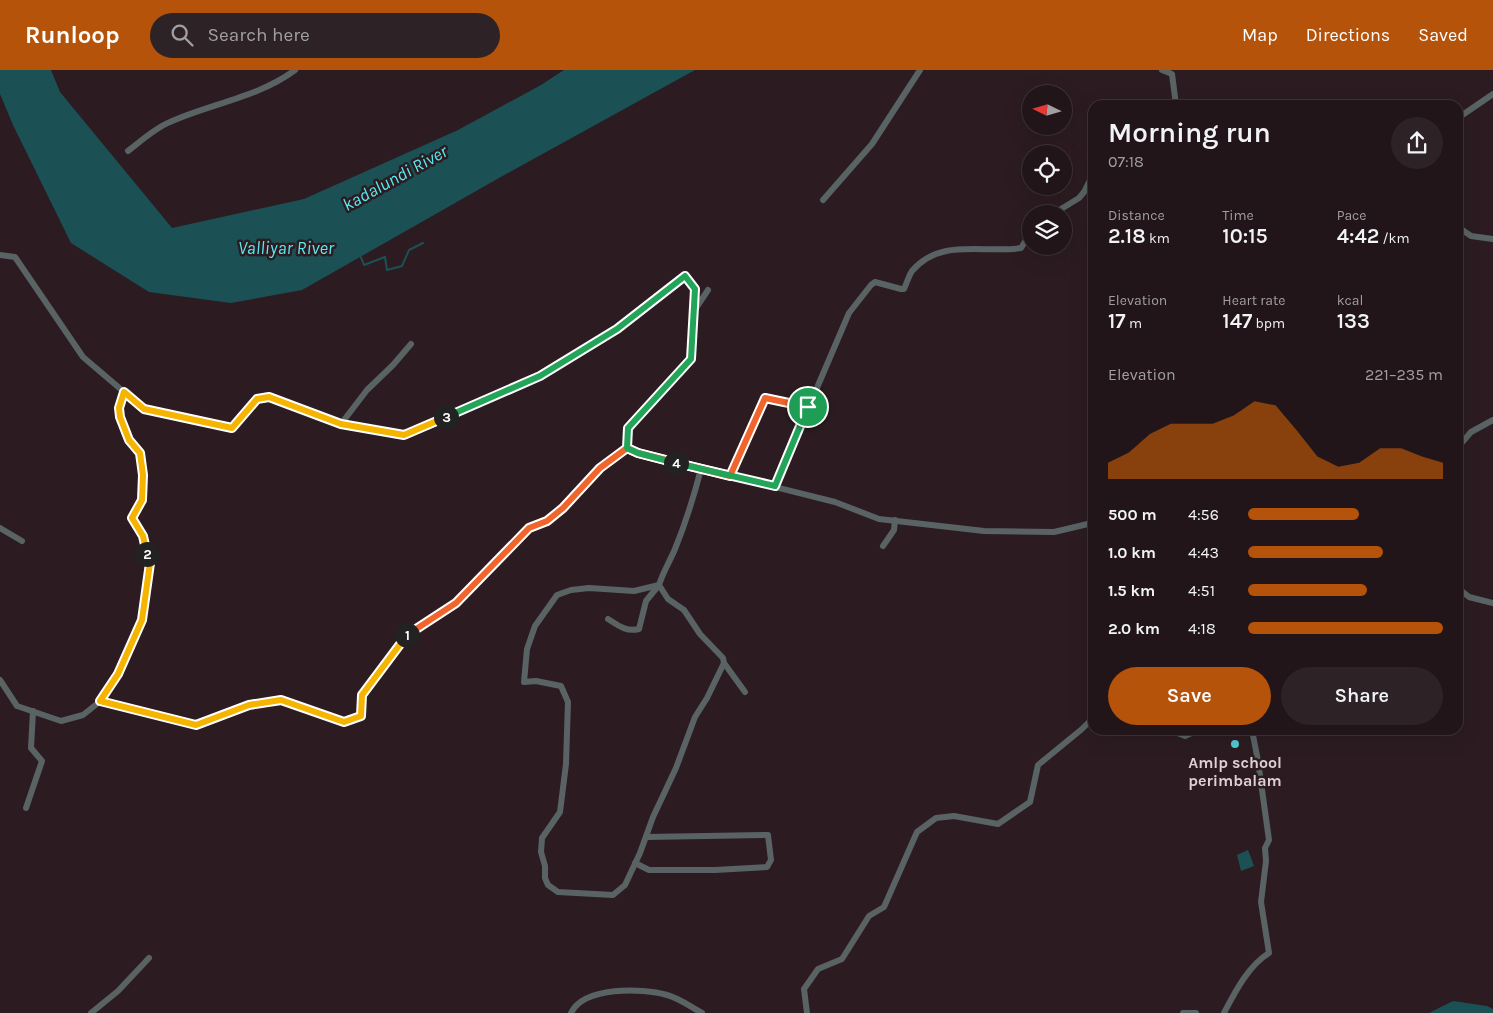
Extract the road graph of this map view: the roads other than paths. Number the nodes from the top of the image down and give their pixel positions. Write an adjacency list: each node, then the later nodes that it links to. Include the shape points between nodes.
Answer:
1 (295, 70): 7 (street, via 259,90 167,123)
2 (920, 70): 9 (street, via 872,144)
3 (1162, 70): 5 (street, via 1172,74)
4 (1493, 94): 6 (street)
5 (1175, 100)
6 (1463, 115)
7 (128, 150)
8 (1088, 184): 10 (street, via 1079,198)
9 (823, 200)
10 (1068, 205)
11 (1463, 230): 12 (street, via 1471,236)
12 (1493, 239)
13 (1022, 245): 19 (street, via 1010,250 975,247 949,250 932,256 913,270 904,289 875,282 871,285 849,313)
14 (0, 255): 18 (street, via 15,257 83,357)
15 (708, 290): 16 (street)
16 (694, 312): 21 (street, via 695,289 685,276 617,329 540,376 502,394 404,435); 23 (street, via 691,359 628,428)
17 (411, 344): 21 (street, via 367,390)
18 (124, 392): 21 (street, via 144,409 232,428 257,399 269,397); 41 (street, via 120,417 129,440 140,453 143,475 142,500 132,518 143,536 150,563 142,620 118,674)
19 (808, 407): 25 (street, via 765,398); 26 (street)
20 (1493, 420): 22 (street, via 1471,432)
21 (341, 424)
22 (1463, 441)
23 (627, 448): 24 (street); 27 (street, via 600,468)
24 (701, 469): 25 (street); 34 (street, via 692,502)
25 (730, 476): 26 (street)
26 (775, 486): 29 (street, via 835,502 879,519)
27 (561, 509): 28 (street); 41 (street, via 547,521 529,528 456,603 409,633 362,695 361,716 344,722 281,700 249,705 196,725)
28 (553, 514)
29 (895, 520): 30 (street, via 984,531 1054,532); 33 (street, via 894,530)
30 (1088, 524)
31 (0, 528): 32 (street)
32 (22, 541)
33 (883, 546)
34 (659, 585): 37 (street, via 646,601 639,629 622,628); 38 (street, via 668,599 684,610); 47 (street, via 634,591 589,588 556,595 536,626 527,649 525,670 524,682 561,686 568,702 561,807 542,838 540,852 548,885 558,892 613,895 625,886)
35 (1463, 592): 36 (street, via 1469,597)
36 (1493, 603)
37 (608, 618)
38 (724, 663): 40 (street); 46 (street, via 695,717)
39 (0, 680): 42 (street, via 17,706)
40 (745, 692)
41 (100, 701): 42 (street, via 83,715 61,721)
42 (33, 711): 45 (street, via 31,748 42,761)
43 (1088, 723): 52 (street, via 1038,765 1030,802 1010,817 998,824 954,816 936,818 917,832 884,907 869,916 842,960 818,969 804,989)
44 (1253, 735): 55 (street, via 1269,840 1265,848 1262,902 1269,953 1261,958 1237,988)
45 (26, 808)
46 (646, 838): 47 (street); 47 (street, via 768,835 772,860 767,867 715,870 649,870)
47 (635, 863)
48 (149, 958): 49 (street, via 118,991)
49 (90, 1013)
50 (571, 1013): 51 (street, via 575,1005 590,997 621,990 669,995)
51 (702, 1013)
52 (807, 1013)
53 (1183, 1013): 54 (street)
54 (1196, 1013)
55 (1224, 1013)

